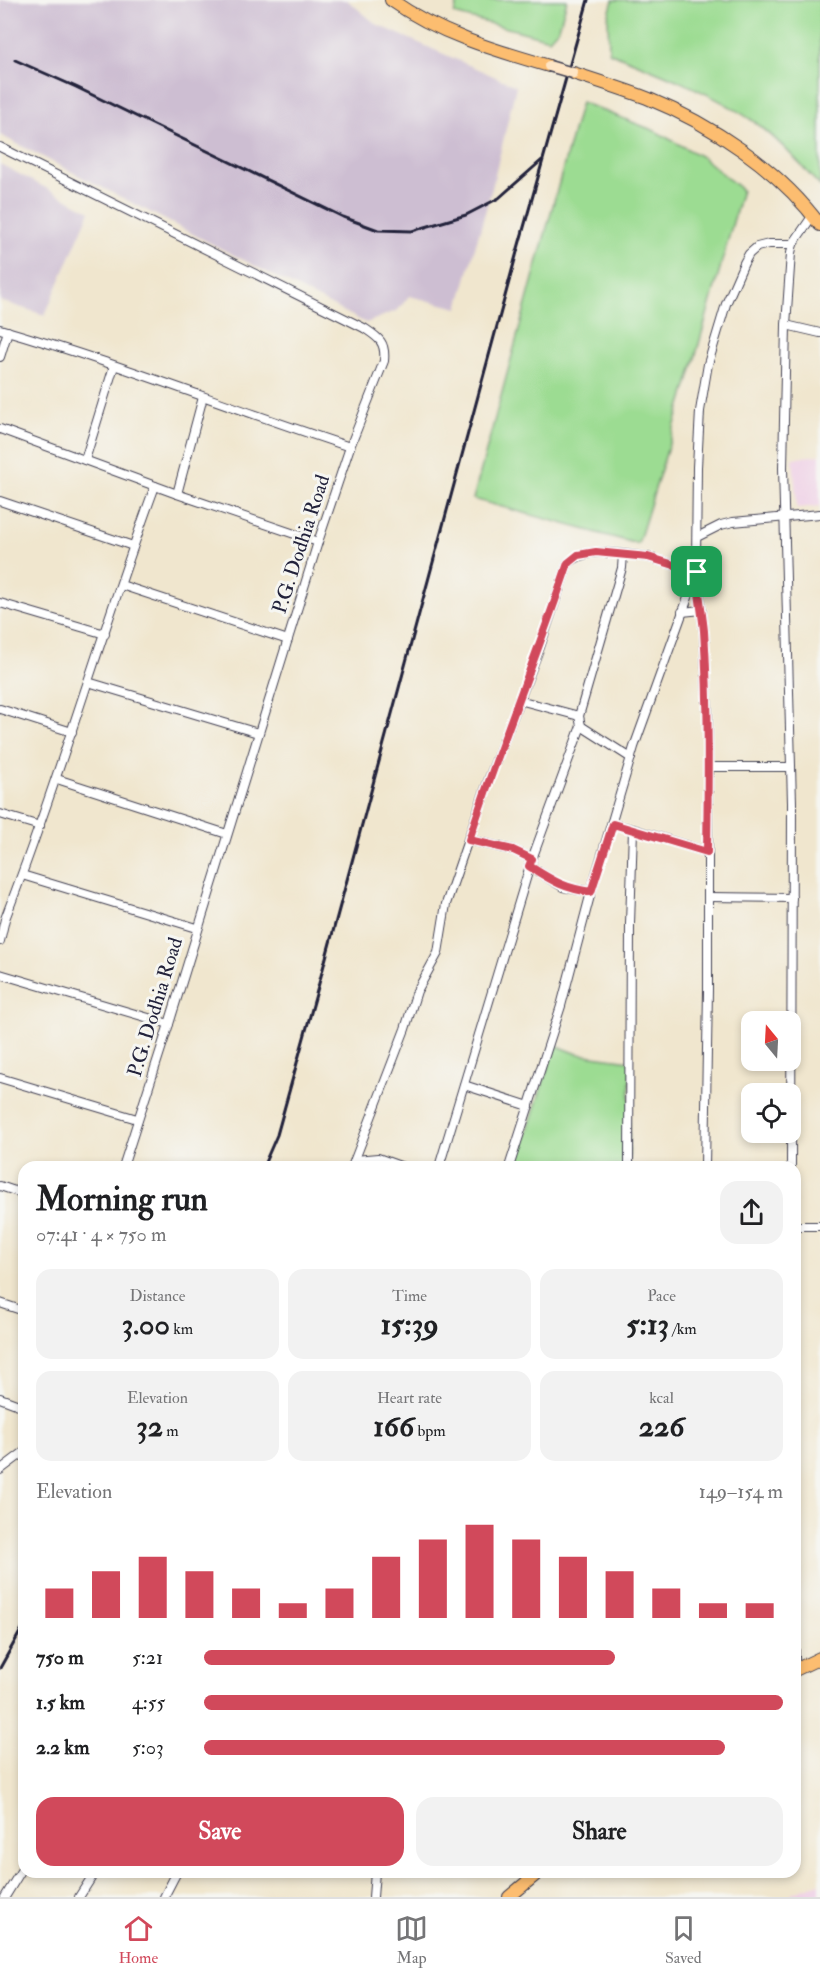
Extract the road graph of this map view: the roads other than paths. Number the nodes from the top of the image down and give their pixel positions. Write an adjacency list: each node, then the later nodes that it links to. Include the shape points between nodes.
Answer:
1 (392, 0): 2 (main road, via 408,12 468,40)
2 (549, 66): 3 (main road, bridge)
3 (573, 73): 5 (main road, via 649,99 726,139 768,170)
4 (0, 147): 14 (street, P.G. Dodhia Road, via 377,337 385,351 384,361)
5 (816, 220): 6 (street)
6 (793, 244): 7 (street); 21 (street, via 764,244 753,250 726,304 708,364 700,411)
7 (786, 325): 9 (street); 20 (street)
8 (4, 330): 10 (street); 11 (street)
9 (820, 333)
10 (0, 357)
11 (114, 366): 12 (street); 15 (street)
12 (203, 397): 14 (street); 17 (street)
13 (0, 429): 15 (street)
14 (350, 447): 22 (street, P.G. Dodhia Road)
15 (85, 460): 16 (street)
16 (154, 486): 17 (street); 23 (street)
17 (177, 494): 22 (street)
18 (0, 501): 23 (street)
19 (820, 514): 20 (street)
20 (784, 518): 21 (street, via 733,522); 42 (street)
21 (697, 537): 25 (street)
22 (318, 542): 32 (street, P.G. Dodhia Road)
23 (133, 546): 27 (street)
24 (623, 554): 25 (street); 34 (street, via 586,553 568,563); 36 (street)
25 (697, 572): 26 (street)
26 (697, 581): 29 (street); 30 (street)
27 (121, 585): 31 (street); 32 (street)
28 (0, 603): 31 (street)
29 (702, 610): 30 (street); 41 (street)
30 (682, 612): 40 (street)
31 (105, 634): 33 (street)
32 (288, 640): 39 (street, P.G. Dodhia Road)
33 (88, 682): 38 (street); 39 (street)
34 (519, 700): 36 (street); 49 (street)
35 (0, 709): 38 (street)
36 (579, 716): 37 (street)
37 (581, 726): 40 (street); 51 (street)
38 (72, 732): 43 (street)
39 (258, 733): 48 (street, P.G. Dodhia Road)
40 (631, 758): 45 (street)
41 (708, 767): 42 (street); 50 (street)
42 (791, 767): 55 (street)
43 (57, 779): 46 (street); 48 (street)
44 (0, 814): 46 (street)
45 (613, 824): 47 (street); 53 (street)
46 (40, 826): 52 (street)
47 (633, 829): 50 (street); 71 (street)
48 (227, 834): 57 (street, P.G. Dodhia Road)
49 (469, 840): 51 (street, via 513,850); 66 (street, via 446,904 438,953 417,991)
50 (707, 852): 54 (street)
51 (530, 862): 53 (street, via 563,887); 62 (street)
52 (22, 875): 56 (street); 57 (street)
53 (591, 892): 63 (street)
54 (708, 897): 55 (street); 72 (street)
55 (792, 898): 73 (street)
56 (3, 919): 58 (street)
57 (197, 928): 60 (street, P.G. Dodhia Road)
58 (0, 941)
59 (0, 974): 60 (street)
60 (169, 1024): 64 (street, P.G. Dodhia Road)
61 (0, 1078): 64 (street)
62 (464, 1085): 63 (street); 69 (street)
63 (529, 1106): 70 (street)
64 (137, 1119): 65 (street, P.G. Dodhia Road)
65 (125, 1161)
66 (354, 1161)
67 (363, 1161): 68 (street)
68 (386, 1161)
69 (441, 1161)
70 (511, 1161)
71 (629, 1161)
72 (705, 1161)
73 (791, 1161)
74 (0, 1186): 75 (street)
75 (18, 1192)
76 (801, 1226): 77 (street)
77 (820, 1226)
78 (0, 1303): 79 (street)
79 (18, 1309)
80 (0, 1398): 81 (street)
81 (18, 1405)
82 (18, 1456): 83 (street)
83 (0, 1470)
84 (820, 1658): 85 (main road)
85 (801, 1667)
86 (18, 1876): 91 (street)
87 (90, 1878): 92 (street)
88 (174, 1878): 93 (street)
89 (375, 1878): 94 (street)
90 (532, 1878): 95 (main road)
91 (5, 1897)
92 (79, 1897)
93 (164, 1897)
94 (373, 1897)
95 (509, 1897)

